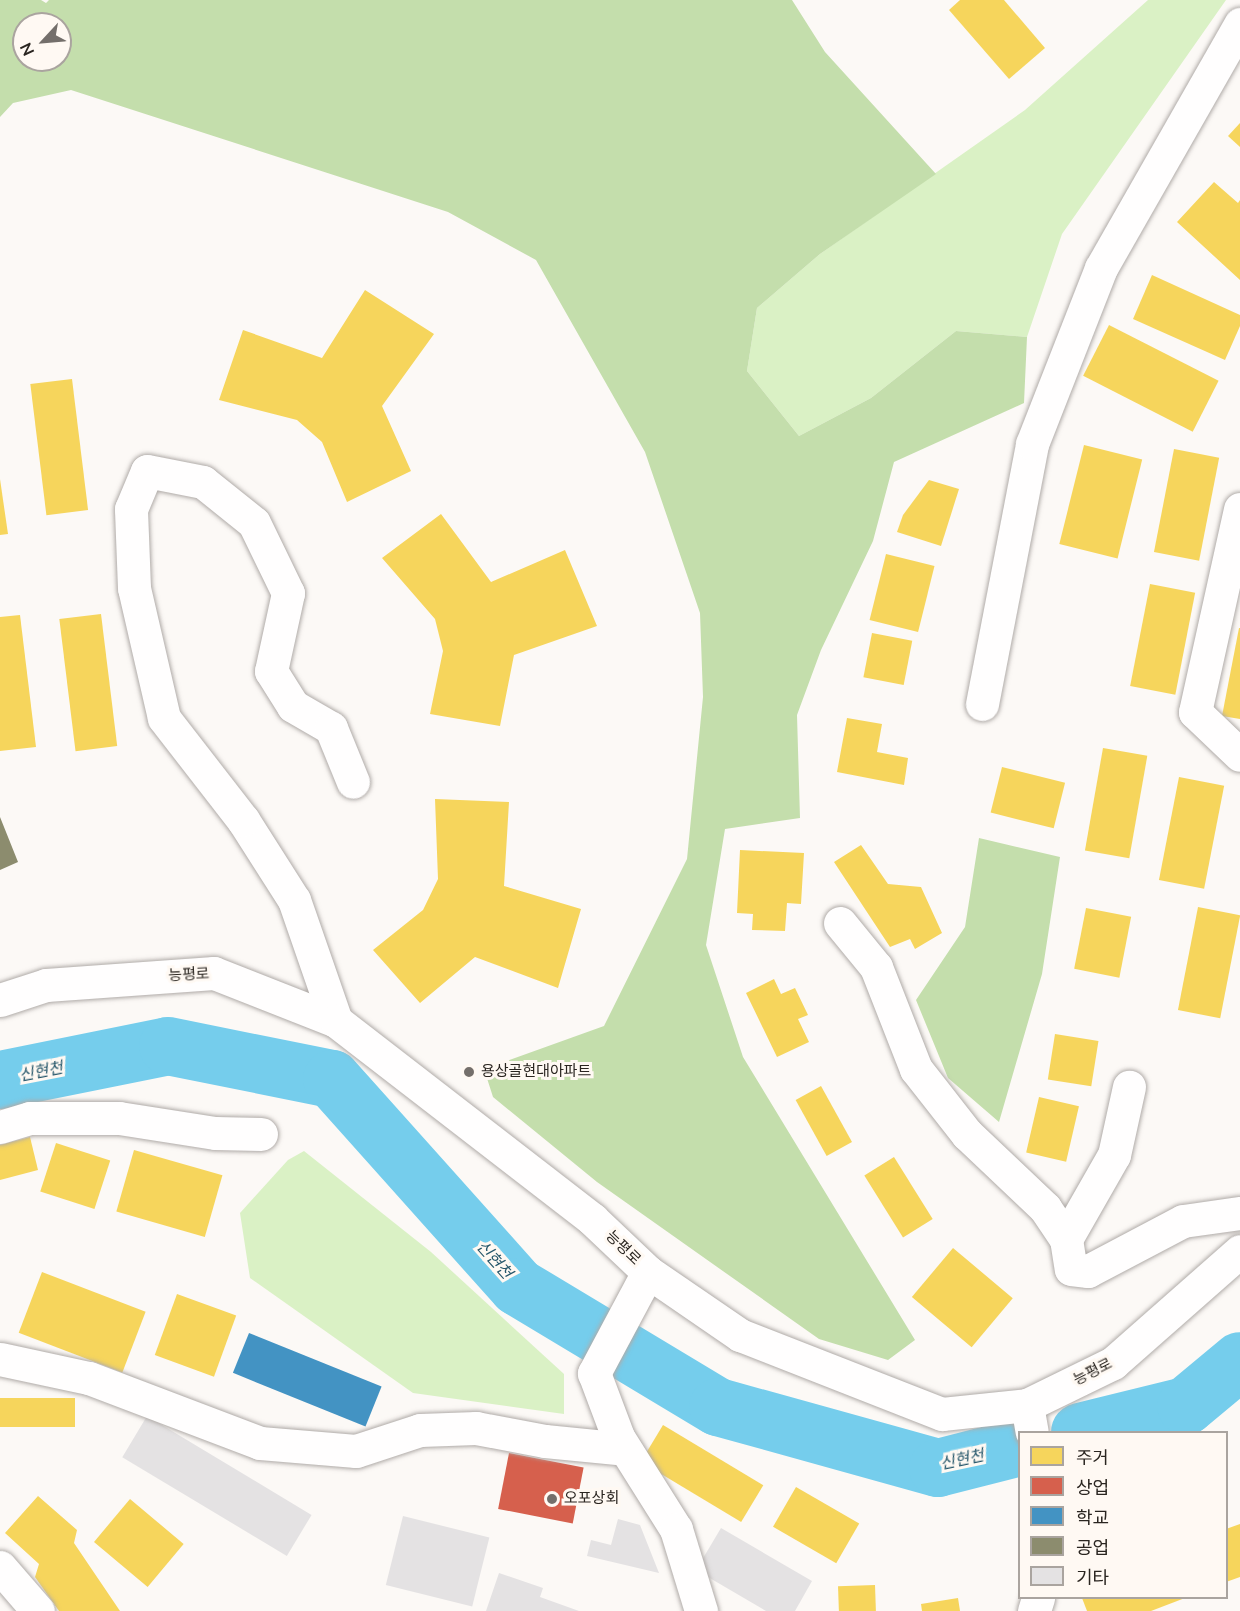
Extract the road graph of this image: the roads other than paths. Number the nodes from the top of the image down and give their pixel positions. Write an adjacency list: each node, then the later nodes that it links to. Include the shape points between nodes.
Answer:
1 (1240, 24): 3 (main road, via 1101,268 1032,444)
2 (1240, 509): 4 (main road, via 1195,712)
3 (981, 704)
4 (1240, 755)
5 (352, 782): 8 (main road, via 331,728 293,706 271,671 288,593 254,523 203,482 147,471 131,509 134,588 164,718 243,820 294,900)
6 (840, 923): 13 (main road, via 876,967 916,1069 967,1134 1045,1208)
7 (0, 1000): 8 (main road, 능평로, via 46,985 214,972)
8 (336, 1021): 15 (main road, 능평로, via 592,1219)
9 (1129, 1087): 13 (main road, via 1114,1155)
10 (0, 1127): 11 (main road, via 30,1118 119,1118 215,1133)
11 (261, 1134)
12 (1240, 1213): 13 (main road, via 1183,1221 1088,1271 1071,1269)
13 (1066, 1239)
14 (1240, 1251): 17 (main road, 능평로, via 1113,1363)
15 (642, 1280): 17 (main road, 능평로, via 740,1335 942,1414); 18 (main road, via 594,1373)
16 (0, 1359): 18 (main road, via 89,1378 260,1443 356,1451 420,1430 476,1428 545,1441)
17 (1029, 1415)
18 (626, 1449): 21 (main road, via 676,1529)
19 (0, 1567): 20 (main road)
20 (38, 1611)
21 (701, 1611)

